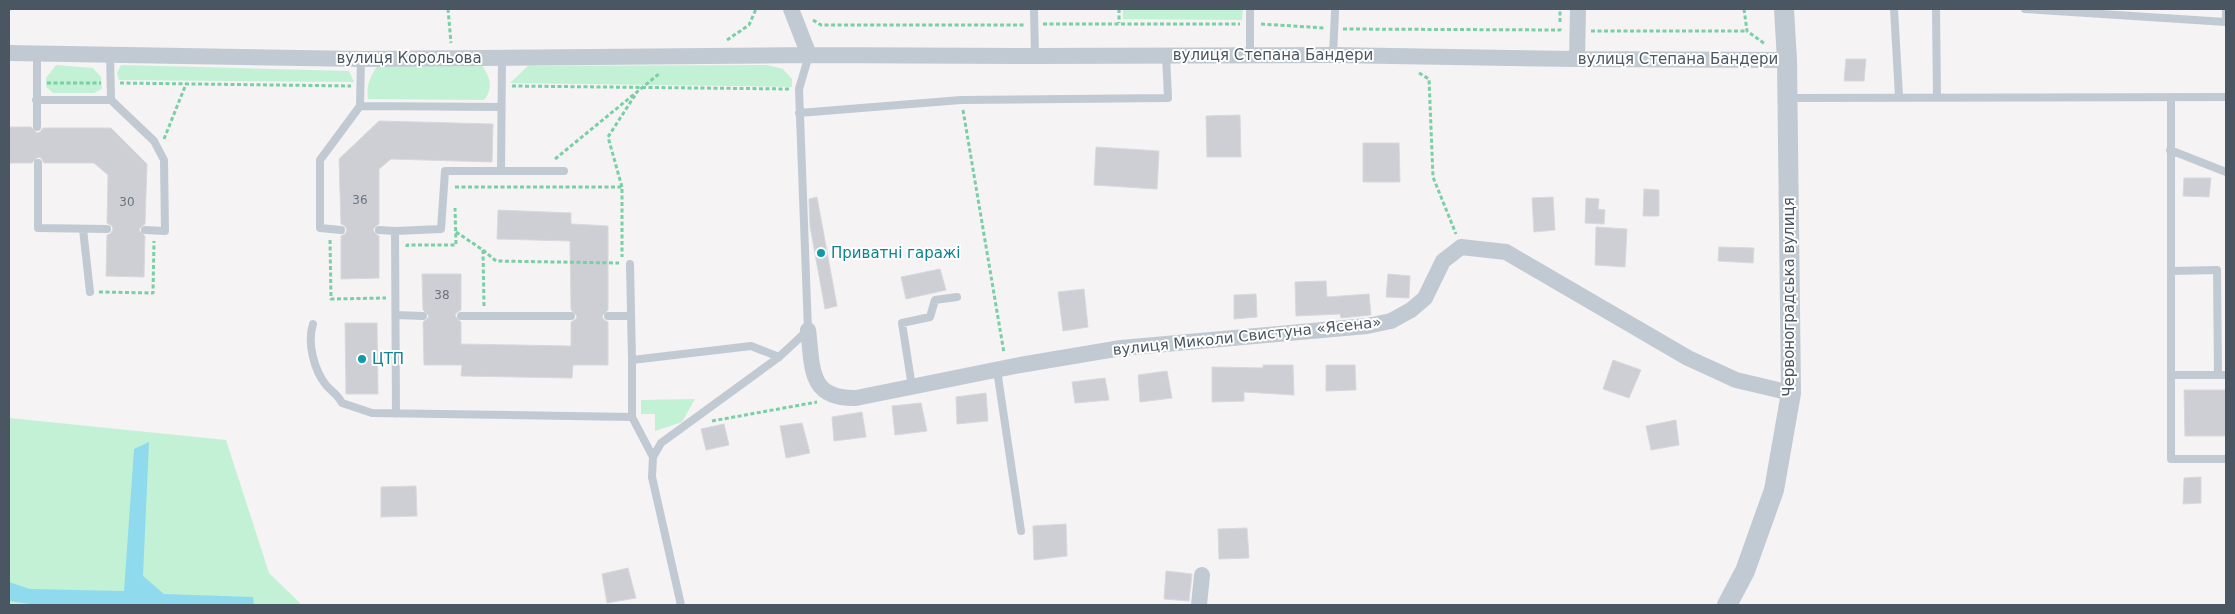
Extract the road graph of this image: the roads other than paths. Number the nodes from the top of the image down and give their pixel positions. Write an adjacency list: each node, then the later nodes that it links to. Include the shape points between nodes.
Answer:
1 (1250, 9): 22 (lane)
2 (1578, 9): 27 (street)
3 (1784, 9): 28 (street, Червоноградська вулиця)
4 (1887, 9): 14 (lane)
5 (1936, 9): 30 (lane)
6 (2025, 9): 10 (lane)
7 (2169, 9): 15 (lane)
8 (2226, 9): 16 (lane)
9 (1034, 10): 24 (lane)
10 (2062, 10): 13 (lane)
11 (798, 12): 20 (street)
12 (1335, 12): 23 (lane)
13 (2111, 12): 15 (lane)
14 (1894, 13): 29 (lane)
15 (2169, 19): 16 (lane)
16 (2226, 22)
17 (9, 53): 18 (street, вулиця Корольова)
18 (37, 53): 19 (street, вулиця Корольова); 34 (lane)
19 (110, 54): 25 (street, вулиця Корольова); 35 (lane)
20 (809, 55): 24 (street, вулиця Степана Бандери); 26 (street, вулиця Корольова); 38 (lane, via 799,89)
21 (1166, 55): 22 (street, вулиця Степана Бандери); 24 (street, вулиця Степана Бандери); 38 (lane, via 1168,98 961,100)
22 (1250, 55): 23 (street, вулиця Степана Бандери)
23 (1334, 55): 27 (street, вулиця Степана Бандери)
24 (1035, 56)
25 (361, 58): 26 (street, вулиця Корольова); 36 (lane)
26 (502, 58): 37 (lane)
27 (1577, 59): 28 (street, вулиця Степана Бандери)
28 (1787, 60): 33 (street, Червоноградська вулиця)
29 (1899, 96): 30 (lane); 33 (lane)
30 (1937, 97): 31 (lane)
31 (2171, 97): 32 (lane); 40 (lane)
32 (2226, 97)
33 (1787, 98): 69 (street, Червоноградська вулиця)
34 (36, 100): 35 (lane); 39 (lane)
35 (110, 100): 47 (lane, via 154,141 164,160 165,231)
36 (360, 106): 37 (lane); 48 (lane, via 320,160 320,228)
37 (501, 107): 42 (lane)
38 (799, 113): 62 (lane)
39 (36, 127)
40 (2170, 150): 44 (lane); 52 (lane)
41 (38, 163): 45 (lane, via 38,228)
42 (501, 171): 43 (lane); 50 (lane, via 444,171 442,229)
43 (564, 171)
44 (2226, 172)
45 (83, 229): 46 (lane); 53 (lane)
46 (107, 229)
47 (145, 230)
48 (341, 230)
49 (379, 230): 50 (lane)
50 (395, 231): 55 (lane)
51 (630, 264): 60 (lane)
52 (2171, 271): 66 (lane); 67 (lane, via 2217,270)
53 (90, 292)
54 (957, 297): 68 (lane, via 935,300 930,317 902,323)
55 (396, 315): 56 (lane); 70 (lane)
56 (423, 316)
57 (461, 316): 58 (lane)
58 (571, 316)
59 (608, 316): 60 (lane)
60 (630, 316): 64 (lane)
61 (313, 324): 70 (lane, via 310,344 326,386 337,394 342,403 372,413)
62 (808, 330): 63 (lane); 68 (street, вулиця Миколи Свистуна «Ясена», via 815,381 828,392 840,398 856,398)
63 (779, 357): 64 (lane, via 751,346); 72 (lane, via 661,443)
64 (632, 360): 71 (lane)
65 (1002, 369): 68 (street, вулиця Миколи Свистуна «Ясена»); 69 (street, вулиця Миколи Свистуна «Ясена», via 1121,348 1367,326 1391,321 1425,298 1442,261 1461,247 1506,252 1688,358 1736,380); 74 (lane)
66 (2171, 375): 67 (lane); 73 (lane, via 2171,459)
67 (2222, 375)
68 (912, 387)
69 (1790, 393): 78 (street, Червоноградська вулиця, via 1774,490 1745,570)
70 (396, 414): 71 (lane)
71 (632, 417): 72 (lane)
72 (653, 457): 76 (lane, via 652,477)
73 (2226, 459)
74 (1021, 532)
75 (1202, 575): 77 (street)
76 (681, 605)
77 (1199, 605)
78 (1727, 605)

